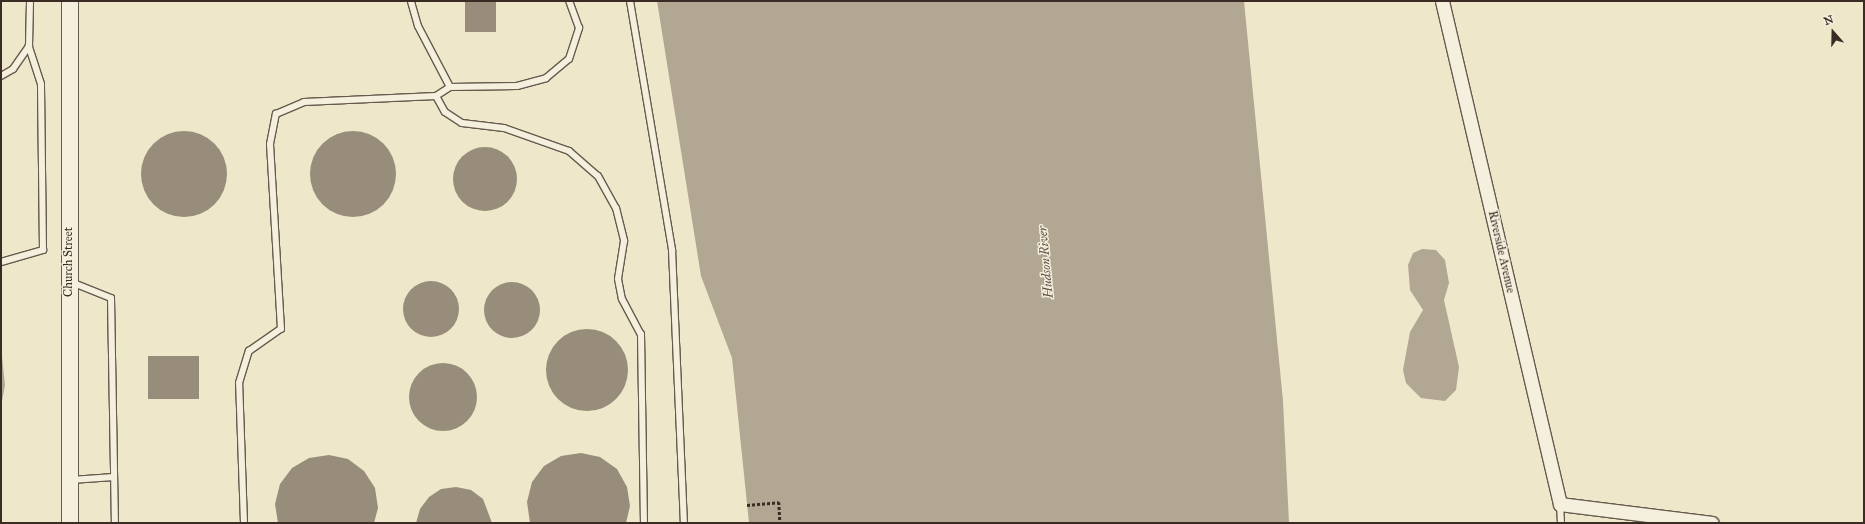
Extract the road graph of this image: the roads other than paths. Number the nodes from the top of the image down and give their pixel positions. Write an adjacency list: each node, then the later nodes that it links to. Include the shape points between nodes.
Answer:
1 (30, 1): 7 (lane)
2 (70, 1): 12 (street, Church Street)
3 (411, 1): 9 (lane, via 418,26)
4 (569, 1): 9 (lane, via 579,28 569,59 546,78 517,86)
5 (630, 1): 20 (lane, via 672,250)
6 (1442, 1): 15 (street, Riverside Avenue)
7 (30, 46): 8 (lane, via 13,69); 11 (lane, via 41,84 43,250)
8 (1, 76)
9 (450, 87): 10 (lane)
10 (436, 96): 18 (lane, via 304,102 276,114 270,144 281,329 249,351 239,383); 19 (lane, via 445,112 462,123 504,128 569,151 598,176 616,208 624,241 618,278 622,299 641,334)
11 (1, 262)
12 (69, 281): 13 (lane, via 111,298); 14 (street, Church Street)
13 (114, 477): 14 (lane); 17 (lane)
14 (70, 480): 16 (street, Church Street)
15 (1560, 504): 21 (lane, Riverside Avenue); 22 (street)
16 (70, 523)
17 (115, 523)
18 (244, 523)
19 (644, 523)
20 (684, 523)
21 (1561, 523)
22 (1712, 523)

